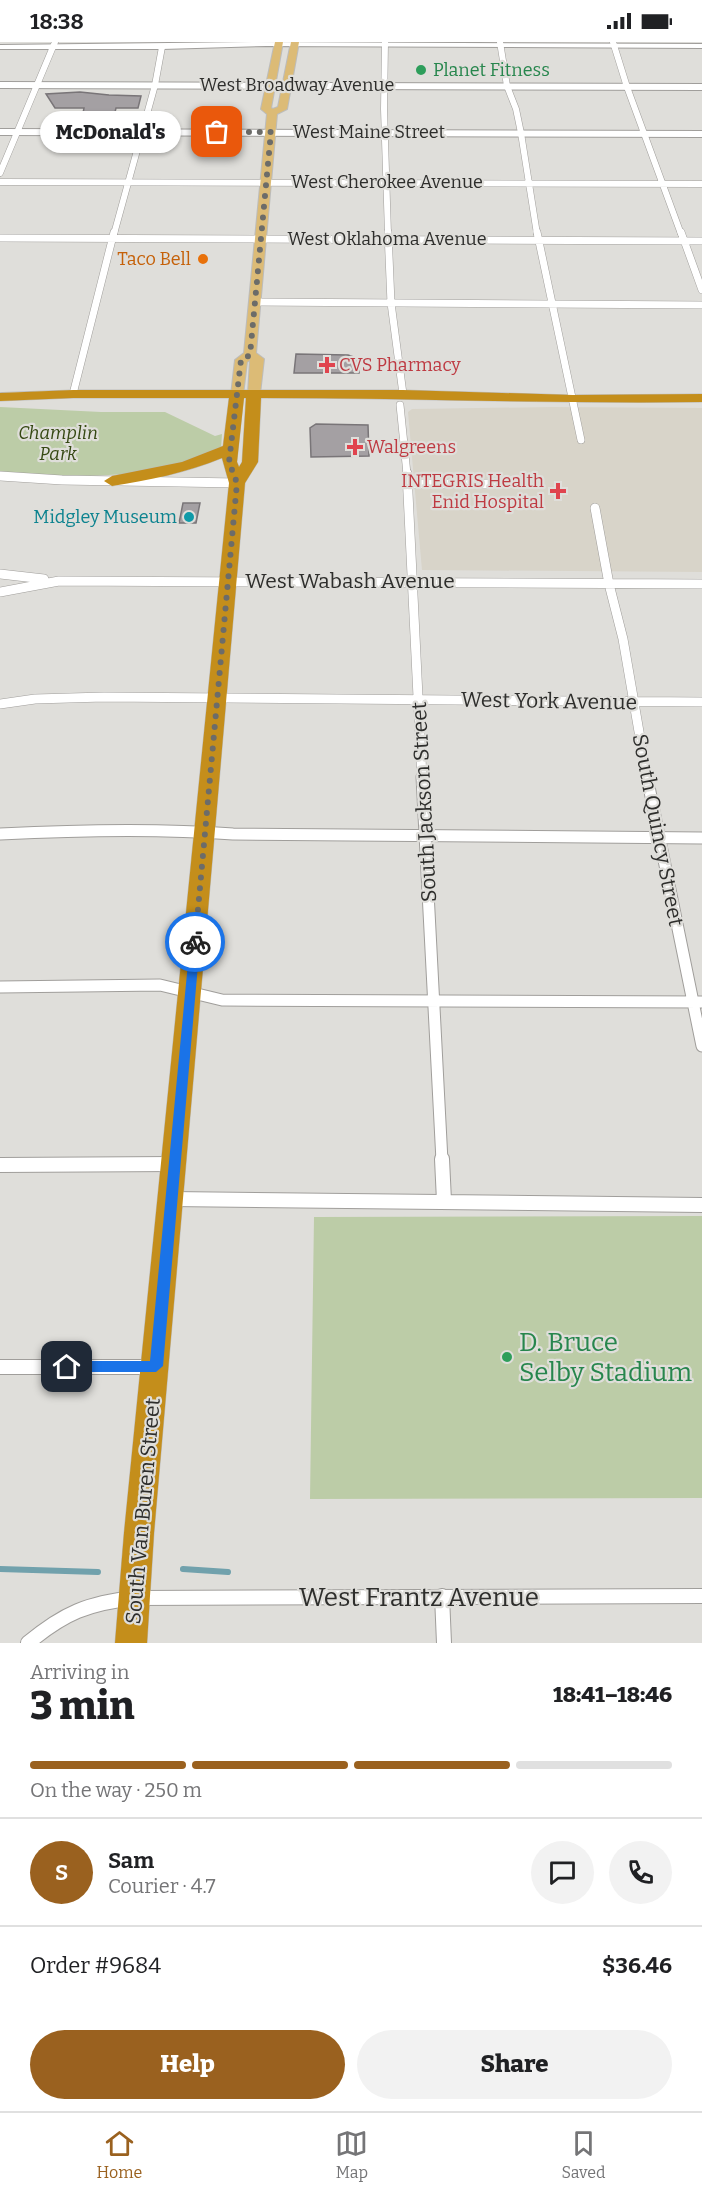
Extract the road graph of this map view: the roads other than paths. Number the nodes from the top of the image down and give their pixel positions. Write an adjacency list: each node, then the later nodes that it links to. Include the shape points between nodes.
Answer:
1 (218, 42): 5 (main road)
2 (279, 43): 3 (main road); 5 (main road); 13 (main road)
3 (295, 43): 4 (main road); 14 (main road)
4 (385, 43): 6 (main road); 17 (street, South Jackson Street)
5 (231, 44): 11 (main road)
6 (500, 44): 7 (main road); 18 (street)
7 (614, 44): 9 (main road); 19 (street)
8 (54, 45): 10 (main road); 11 (main road); 16 (street)
9 (702, 46)
10 (0, 47)
11 (162, 47): 12 (street)
12 (155, 85): 13 (main road, West Broadway Avenue); 16 (main road, West Broadway Avenue); 24 (street)
13 (271, 85): 14 (main road, West Broadway Avenue); 21 (main road, South Van Buren Street, via 266,109)
14 (285, 85): 17 (main road, West Broadway Avenue); 21 (main road, via 282,109)
15 (0, 86): 16 (main road, West Broadway Avenue)
16 (37, 86): 23 (street)
17 (386, 86): 18 (main road, West Broadway Avenue); 26 (street, South Jackson Street)
18 (507, 86): 19 (main road, West Broadway Avenue); 27 (street)
19 (627, 87): 20 (main road, West Broadway Avenue); 28 (street)
20 (702, 87)
21 (272, 113): 25 (main road, South Van Buren Street)
22 (0, 132): 23 (main road, West Maine Street)
23 (17, 132): 24 (main road, West Maine Street); 30 (street)
24 (143, 132): 25 (main road, West Maine Street); 31 (street)
25 (271, 132): 26 (main road, West Maine Street); 33 (main road, South Van Buren Street)
26 (385, 132): 27 (main road, West Maine Street); 34 (street, South Jackson Street)
27 (521, 133): 28 (main road, West Maine Street); 35 (street)
28 (644, 134): 29 (main road, West Maine Street); 36 (street)
29 (702, 134)
30 (0, 173)
31 (128, 181): 32 (street, West Cherokee Avenue); 33 (street, West Cherokee Avenue); 39 (street)
32 (0, 182)
33 (267, 182): 34 (street, West Cherokee Avenue); 40 (main road, South Van Buren Street)
34 (386, 182): 35 (street, West Cherokee Avenue); 41 (street, South Jackson Street)
35 (528, 183): 36 (street, West Cherokee Avenue); 42 (street)
36 (662, 184): 37 (street, West Cherokee Avenue); 43 (street)
37 (702, 184)
38 (0, 238): 39 (street, West Oklahoma Avenue)
39 (114, 238): 40 (street, West Oklahoma Avenue); 51 (street)
40 (261, 238): 41 (street, West Oklahoma Avenue); 46 (main road, South Van Buren Street)
41 (388, 239): 42 (street, West Oklahoma Avenue); 47 (street, South Jackson Street)
42 (538, 240): 43 (street, West Oklahoma Avenue); 48 (street)
43 (684, 241): 44 (street, West Oklahoma Avenue); 45 (street)
44 (702, 241)
45 (702, 291)
46 (255, 302): 47 (street); 50 (main road, South Van Buren Street)
47 (391, 303): 48 (street); 54 (street, South Jackson Street)
48 (551, 304): 49 (street); 55 (street)
49 (702, 305)
50 (250, 355): 56 (main road, South Van Buren Street, via 241,360); 57 (main road, South Van Buren Street, via 258,359)
51 (73, 394): 52 (highway); 56 (highway)
52 (0, 397)
53 (702, 398): 55 (highway)
54 (402, 399): 55 (highway, via 461,403 496,397); 57 (highway); 64 (street, South Jackson Street)
55 (573, 399): 59 (street)
56 (236, 400): 57 (highway); 58 (highway); 60 (highway, South Van Buren Street)
57 (254, 400): 63 (highway, South Van Buren Street, via 250,462)
58 (0, 402)
59 (581, 440)
60 (231, 448): 62 (highway, via 190,466); 63 (highway, South Van Buren Street, via 229,462)
61 (0, 476): 62 (street)
62 (112, 481): 63 (street)
63 (237, 483): 68 (highway, South Van Buren Street)
64 (408, 484): 65 (street); 70 (street, South Jackson Street)
65 (498, 484)
66 (595, 508): 71 (street, South Quincy Street)
67 (0, 574): 69 (street)
68 (228, 580): 69 (street, West Wabash Avenue); 70 (street, West Wabash Avenue); 74 (highway, South Van Buren Street)
69 (59, 581): 73 (street, West Wabash Avenue)
70 (412, 582): 71 (street, West Wabash Avenue); 75 (street, South Jackson Street)
71 (609, 584): 72 (street, West Wabash Avenue); 76 (street, South Quincy Street)
72 (702, 584)
73 (0, 592)
74 (218, 698): 75 (street, West York Avenue); 78 (street, West York Avenue, via 74,697); 79 (highway, South Van Buren Street)
75 (419, 700): 76 (street, West York Avenue); 81 (street, South Jackson Street)
76 (633, 702): 77 (street, West York Avenue); 82 (street, South Quincy Street)
77 (702, 702)
78 (0, 704)
79 (205, 832): 80 (street, via 95,829); 81 (street); 85 (highway, South Van Buren Street)
80 (0, 834)
81 (426, 836): 82 (street); 86 (street, South Jackson Street)
82 (658, 838): 83 (street); 87 (street, South Quincy Street)
83 (702, 838)
84 (0, 987): 85 (street, via 160,985)
85 (190, 992): 86 (street, via 222,1000); 89 (highway, South Van Buren Street)
86 (434, 999): 87 (street); 92 (street, South Jackson Street)
87 (697, 1001): 88 (street, South Quincy Street)
88 (702, 1046)
89 (175, 1164): 90 (street); 91 (highway, South Van Buren Street)
90 (0, 1165)
91 (171, 1198): 92 (street); 94 (highway, South Van Buren Street)
92 (444, 1201): 93 (street)
93 (702, 1205)
94 (156, 1366): 95 (street); 98 (highway, South Van Buren Street)
95 (0, 1367)
96 (442, 1596): 97 (street, West Frantz Avenue); 98 (street, West Frantz Avenue); 101 (street)
97 (702, 1596)
98 (135, 1598): 99 (street, West Frantz Avenue, via 96,1601 72,1610); 100 (highway, South Van Buren Street)
99 (28, 1643)
100 (131, 1643)
101 (444, 1643)

